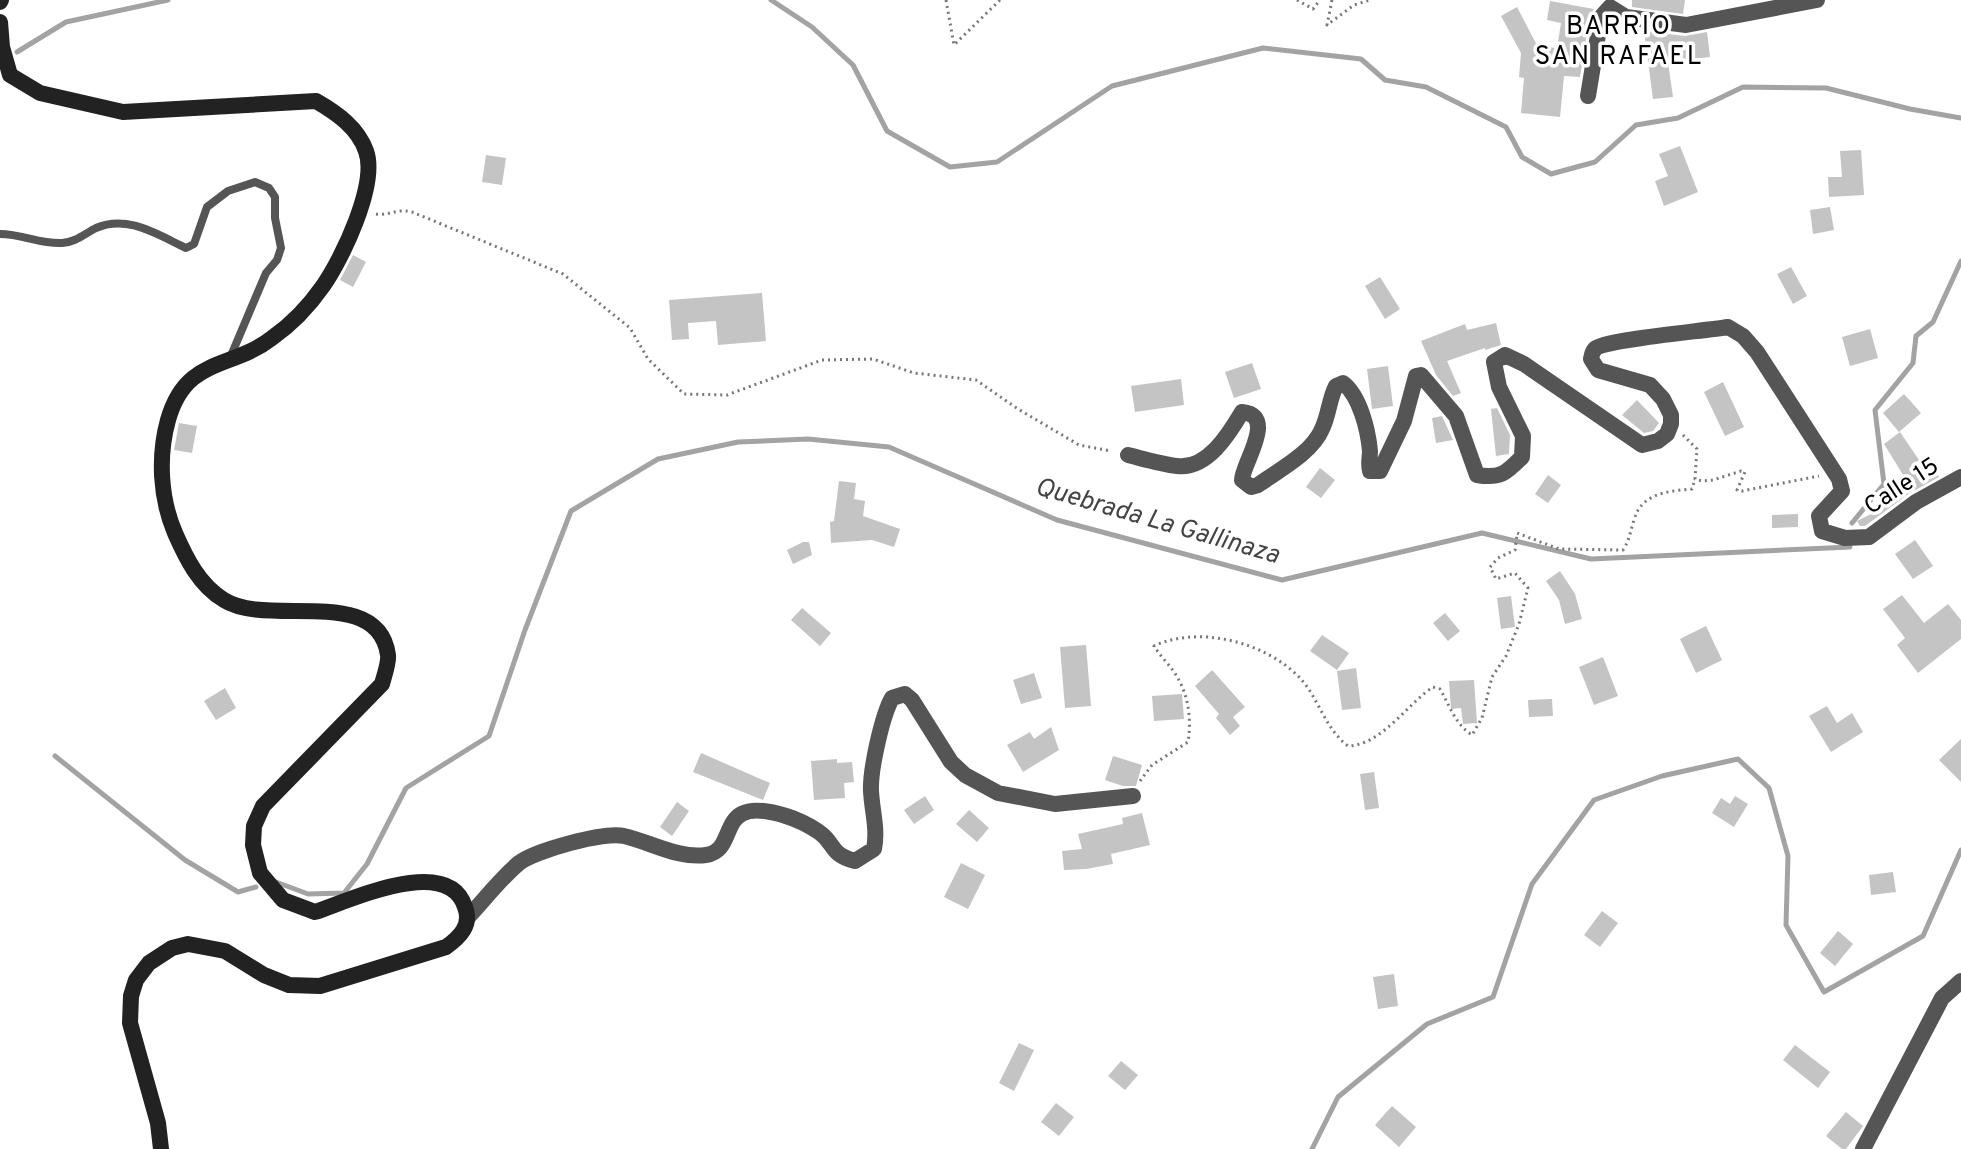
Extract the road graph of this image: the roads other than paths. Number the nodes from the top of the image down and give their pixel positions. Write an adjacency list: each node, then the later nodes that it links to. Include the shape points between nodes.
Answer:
1 (1817, 0): 2 (street, via 1686,25 1626,17)
2 (1608, 4): 4 (street, via 1601,17)
3 (0, 22): 6 (main road, via 10,75 40,93 123,112 316,101 356,132 369,172 361,210 325,283 270,340)
4 (1588, 96)
5 (0, 234): 6 (lane, via 66,243 114,223 129,223 186,248 194,244 207,207 237,187 264,184 275,197 281,248)
6 (230, 359): 10 (main road, via 186,384 167,424 163,495 187,560 226,602 264,611 330,611 367,621 381,634 389,657 382,684 263,806 253,845 260,873 283,900 315,912 388,887 426,881 461,894)
7 (1128, 455): 8 (street, Calle 15, via 1181,467 1204,458 1226,438 1242,412 1248,412 1259,437 1242,480 1258,485 1321,432 1332,394 1343,383 1364,426 1370,471 1380,471 1404,421 1412,383 1421,375 1456,416 1477,475 1492,478 1522,457 1523,436 1499,387 1494,362 1505,355 1524,364 1642,445 1667,434 1671,415 1663,399 1650,385 1598,370 1592,352 1621,342 1728,327 1757,352 1839,479 1842,491 1819,516 1822,531 1845,538 1869,537)
8 (1961, 477)
9 (1133, 796): 10 (street, via 1055,804 998,793 951,762 905,694 892,698 886,709 871,789 874,849 855,861 839,857 820,832 797,821 747,811 735,817 722,847 710,855 690,856 619,834 581,839 521,861)
10 (469, 916): 12 (main road, via 462,936 446,947 320,986 289,985 225,951 188,944 149,963 136,980 130,1023)
11 (1961, 981): 13 (street, via 1942,998)
12 (161, 1149)
13 (1863, 1149)

